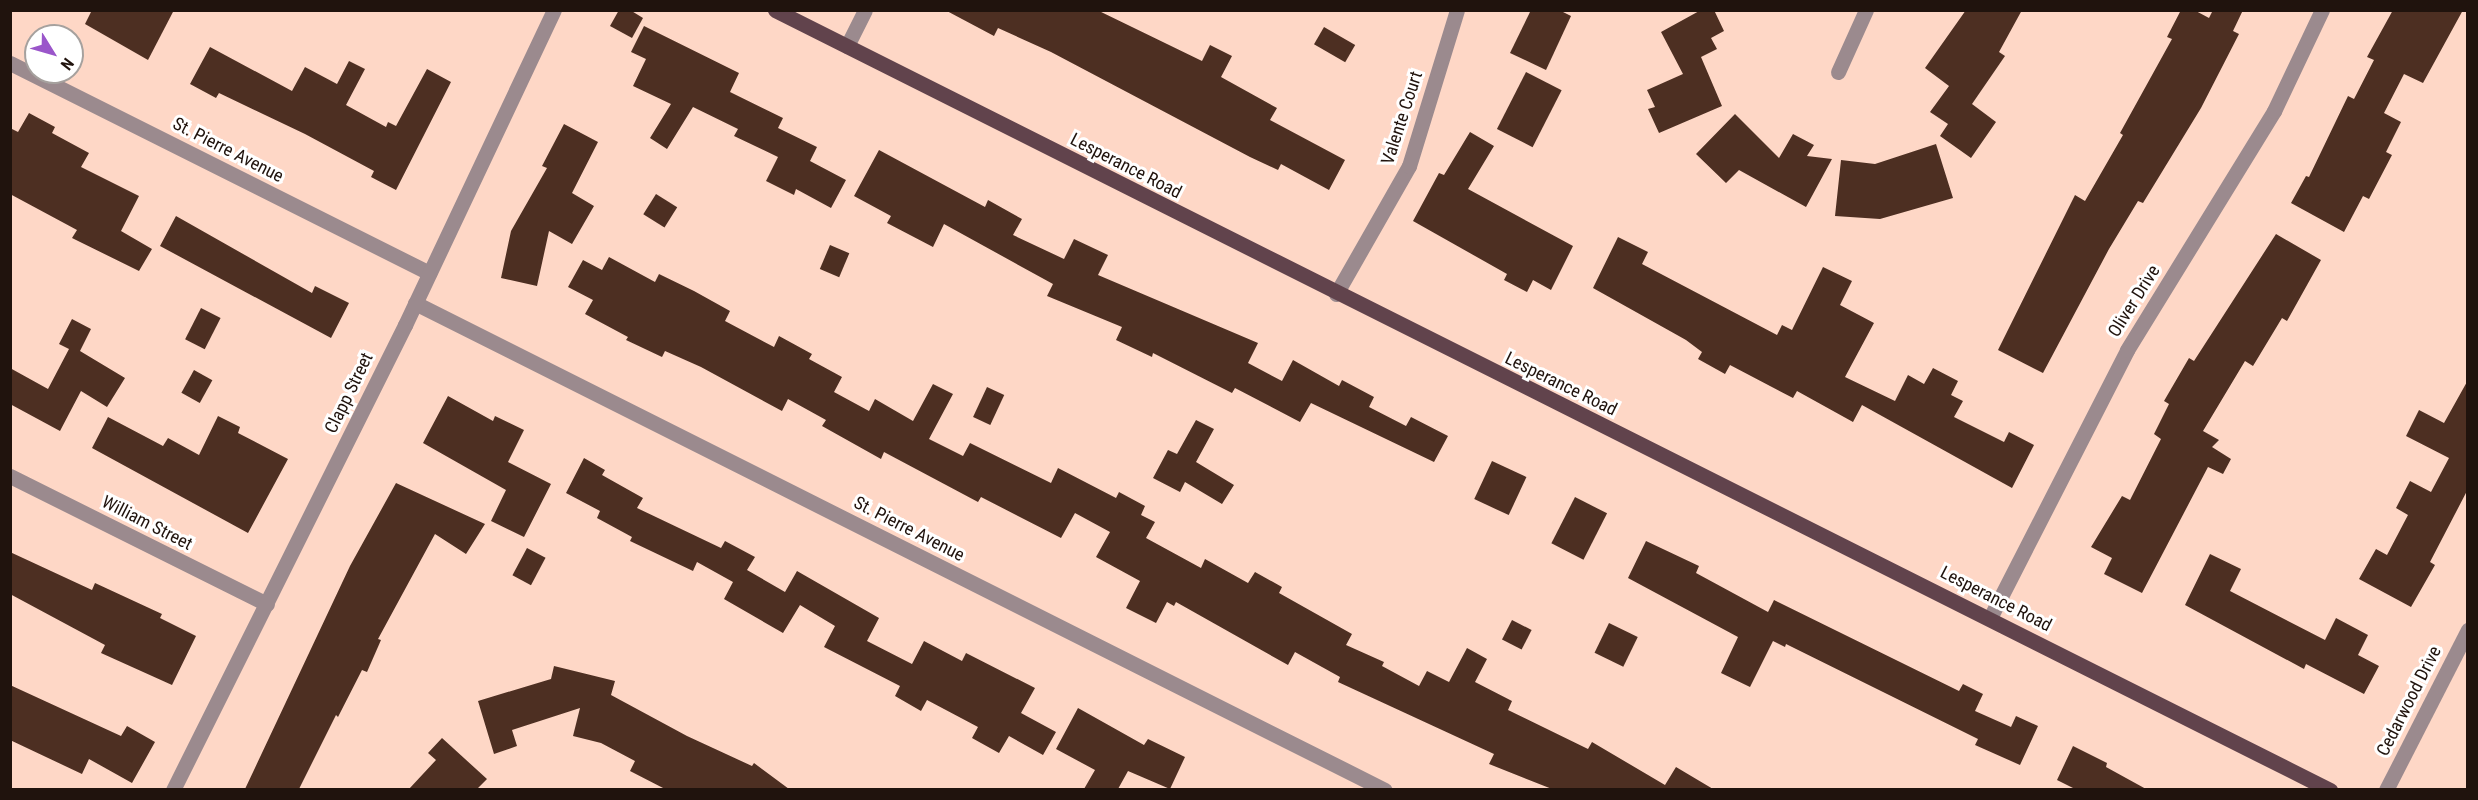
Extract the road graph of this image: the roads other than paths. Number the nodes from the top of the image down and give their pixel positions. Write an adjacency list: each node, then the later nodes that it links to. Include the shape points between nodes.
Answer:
1 (554, 10): 10 (street, Clapp Street)
2 (775, 10): 7 (main road, Lesperance Road)
3 (865, 10): 7 (street)
4 (1457, 10): 11 (street, Valente Court, via 1409,166)
5 (1866, 10): 9 (street)
6 (2322, 10): 15 (street, Oliver Drive, via 2274,111 2127,350)
7 (847, 46): 11 (main road, Lesperance Road)
8 (10, 63): 10 (street, St. Pierre Avenue)
9 (1838, 72)
10 (429, 273): 12 (street, Clapp Street)
11 (1336, 294): 15 (main road, Lesperance Road)
12 (415, 303): 14 (street, Clapp Street); 18 (street, St. Pierre Avenue)
13 (10, 476): 14 (street, William Street)
14 (267, 604): 17 (street, Clapp Street)
15 (1990, 618): 19 (main road, Lesperance Road)
16 (2468, 630): 20 (street, Cedarwood Drive)
17 (173, 789)
18 (1385, 789)
19 (2330, 789)
20 (2386, 789)

